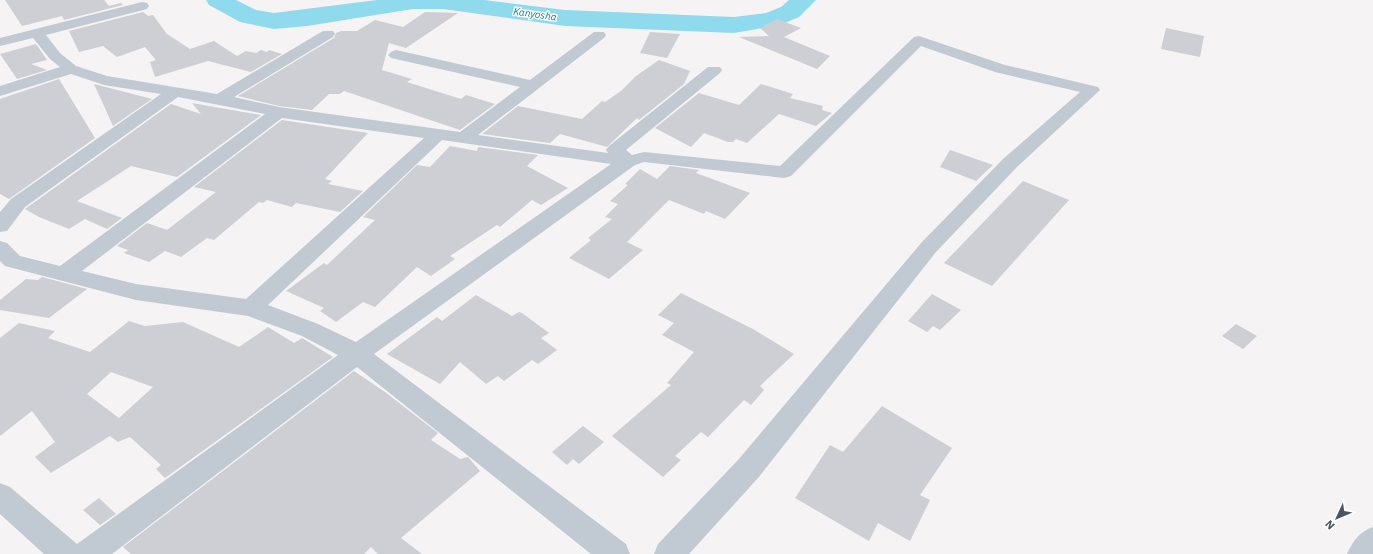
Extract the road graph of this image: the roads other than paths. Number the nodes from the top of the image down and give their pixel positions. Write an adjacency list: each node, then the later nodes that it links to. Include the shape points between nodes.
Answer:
1 (142, 6): 2 (street)
2 (36, 32): 5 (street); 7 (street)
3 (328, 34): 12 (street)
4 (599, 35): 9 (street)
5 (0, 42)
6 (396, 55): 9 (street)
7 (71, 69): 10 (street); 11 (street, via 104,80)
8 (714, 70): 16 (street, via 615,150)
9 (532, 85): 15 (street)
10 (0, 91)
11 (175, 92): 12 (street); 17 (street, via 18,203)
12 (220, 99): 13 (street)
13 (280, 112): 14 (street); 19 (street)
14 (437, 135): 15 (street); 20 (street)
15 (463, 138): 16 (street)
16 (628, 161): 21 (street); 27 (street, via 644,157 784,172 919,40 1000,70 1092,90 1010,163 929,247 748,469)
17 (0, 226)
18 (0, 248): 19 (street, via 13,261)
19 (65, 273): 20 (street, via 136,292)
20 (252, 308): 21 (street, via 310,330)
21 (357, 354): 25 (street); 26 (street)
22 (0, 496): 24 (street)
23 (1373, 541): 28 (street)
24 (66, 554)
25 (88, 554)
26 (615, 554)
27 (669, 554)
28 (1362, 554)

